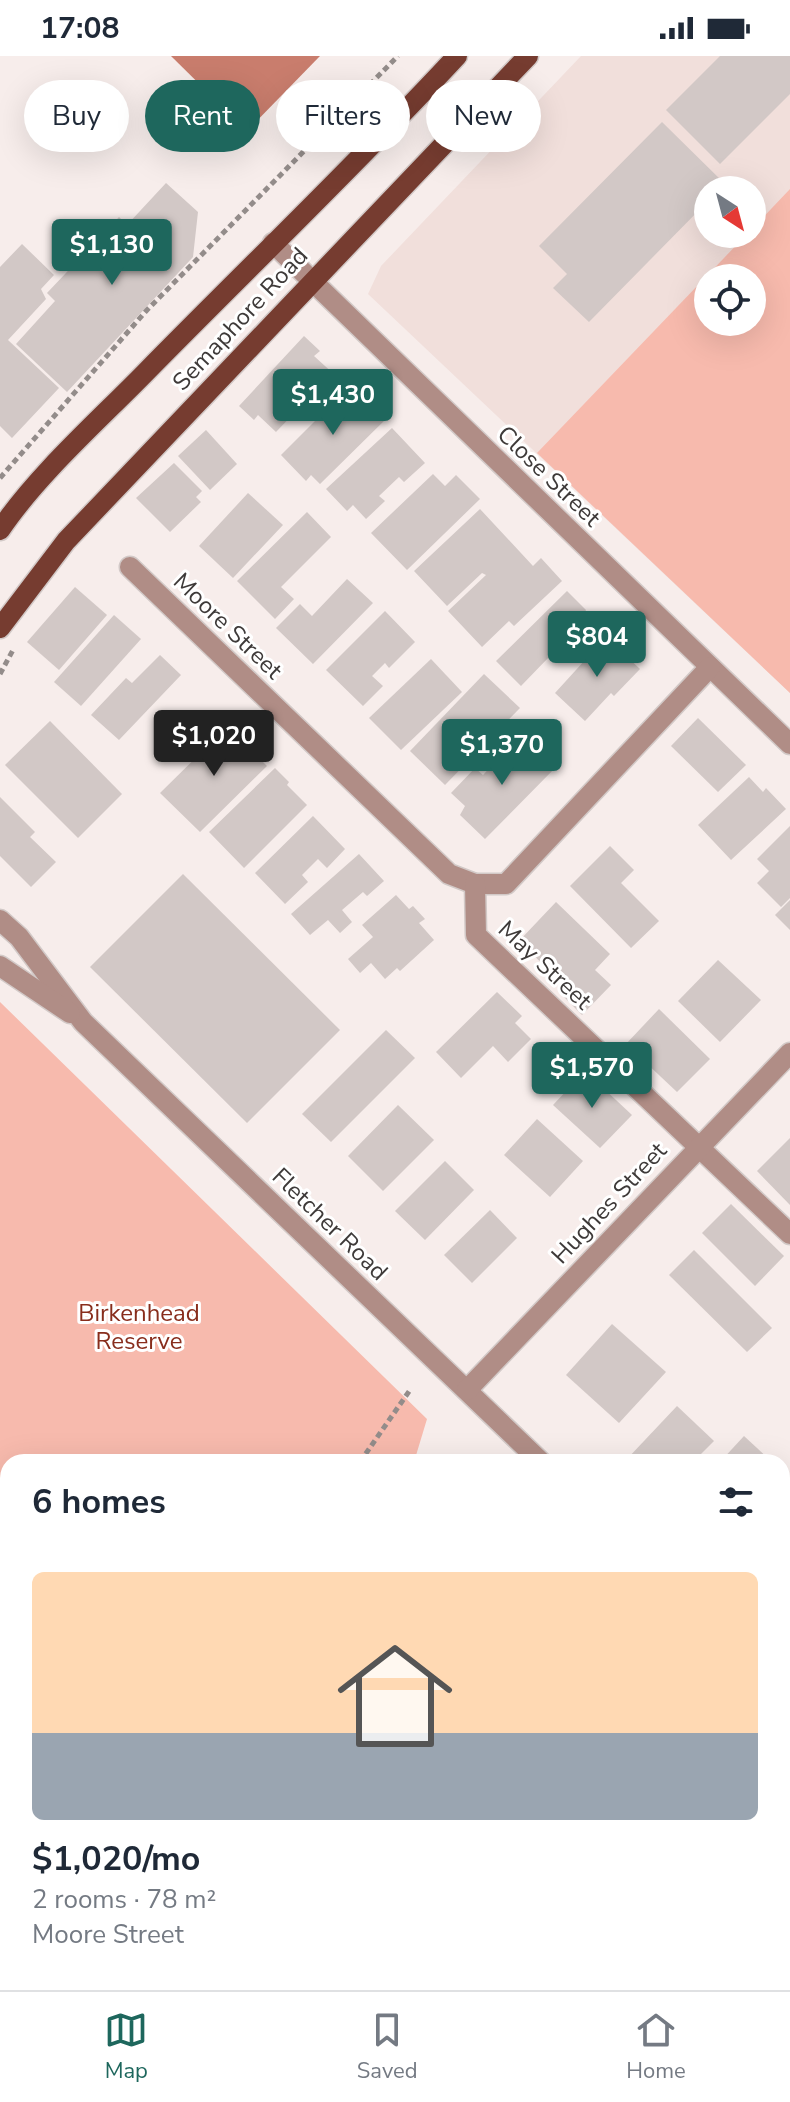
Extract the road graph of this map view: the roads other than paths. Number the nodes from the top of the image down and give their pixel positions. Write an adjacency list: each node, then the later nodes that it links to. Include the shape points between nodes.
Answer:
1 (457, 56): 3 (main road, Semaphore Road)
2 (528, 56): 4 (main road, Semaphore Road)
3 (273, 243): 4 (street, Close Street); 5 (main road, Semaphore Road, via 72,448)
4 (311, 282): 7 (main road, Semaphore Road, via 66,541); 8 (street, Close Street)
5 (0, 530)
6 (130, 567): 10 (street, Moore Street, via 449,874)
7 (0, 628)
8 (710, 667): 9 (street, Close Street); 10 (street, via 506,884)
9 (790, 744)
10 (475, 884): 15 (street, May Street, via 476,935)
11 (0, 920): 13 (street, Fletcher Road, via 19,937)
12 (0, 966): 13 (street, Fletcher Road)
13 (83, 1022): 17 (street, Fletcher Road)
14 (790, 1053): 15 (street, Hughes Street)
15 (699, 1146): 16 (street, May Street); 17 (street, Hughes Street)
16 (790, 1234)
17 (467, 1390): 18 (street, Fletcher Road)
18 (533, 1454)

